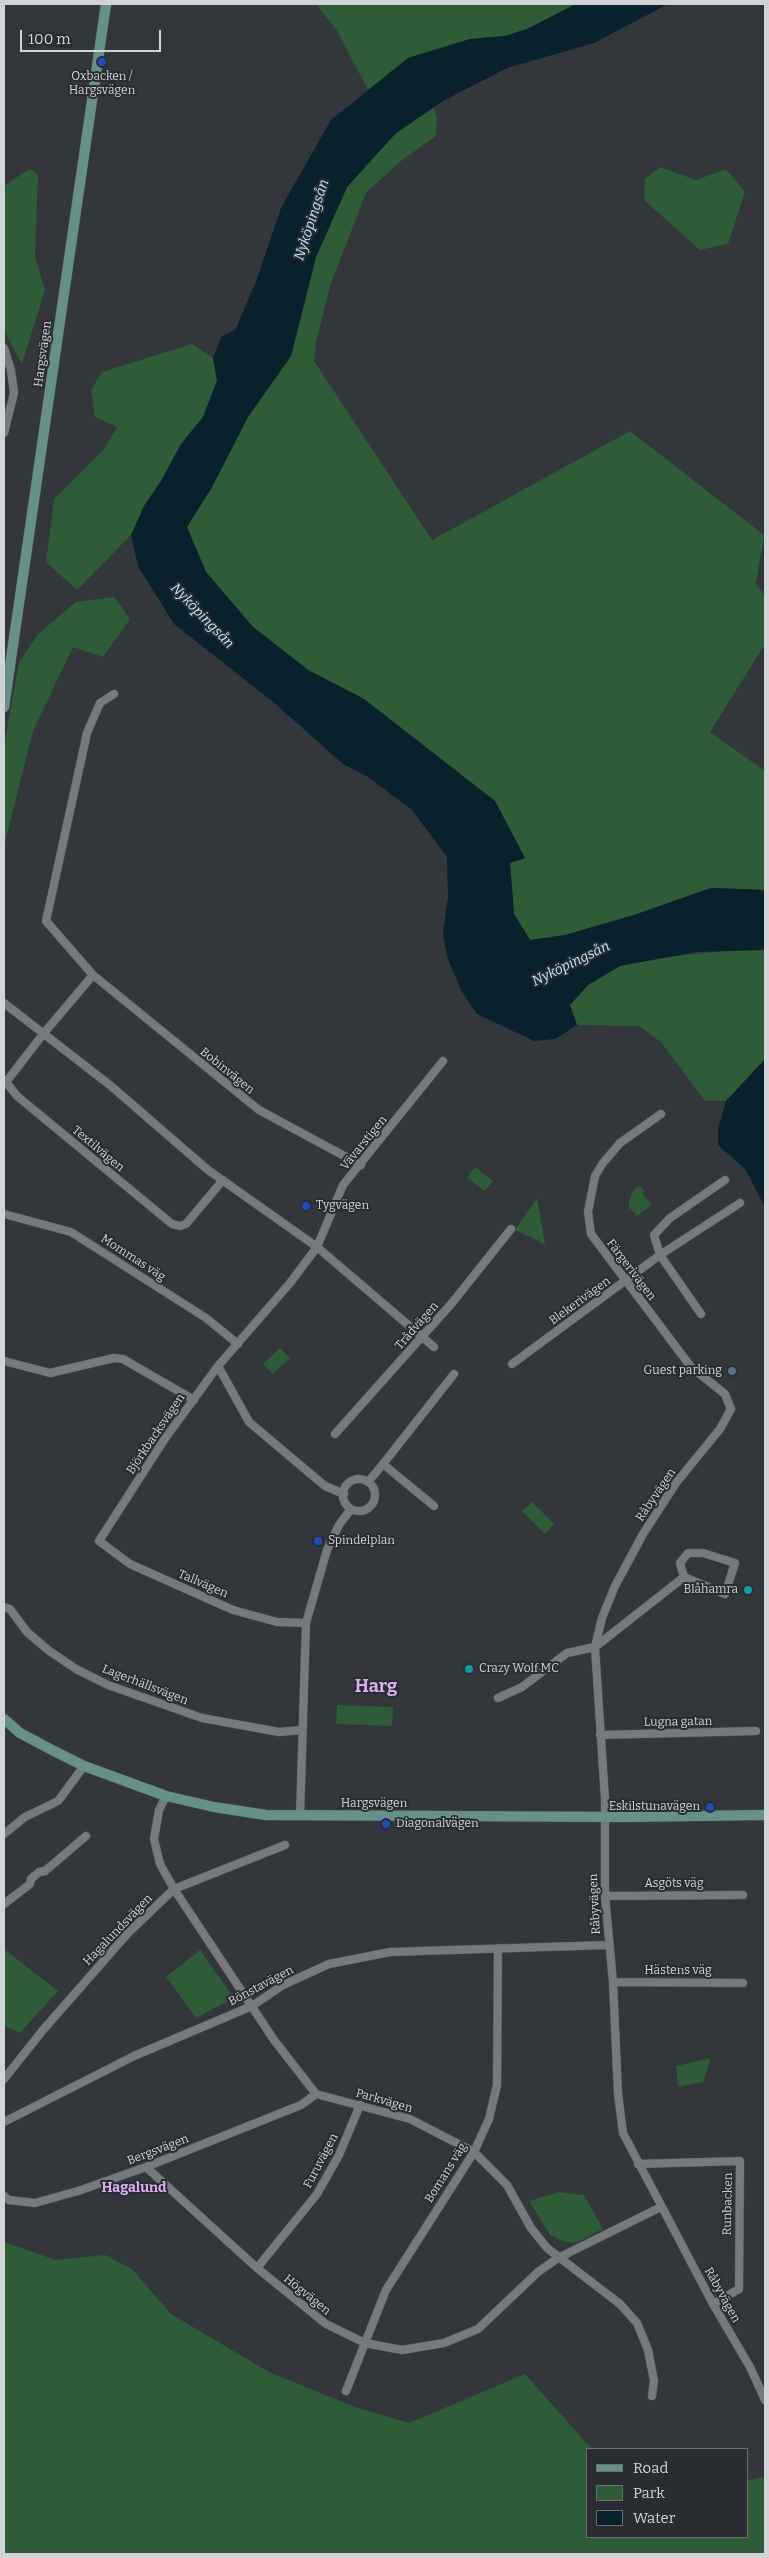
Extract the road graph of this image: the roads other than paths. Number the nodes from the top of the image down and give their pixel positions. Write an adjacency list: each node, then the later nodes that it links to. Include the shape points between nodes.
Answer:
1 (106, 4): 5 (street, Hargsvägen)
2 (4, 348): 3 (street, via 14,393)
3 (4, 433)
4 (114, 694): 6 (street, Bobinvägen, via 100,703 87,733 46,921)
5 (4, 707)
6 (92, 975): 8 (street); 11 (street, Bobinvägen, via 259,1110)
7 (4, 1003): 8 (street)
8 (44, 1032): 12 (street); 12 (street, Textilvägen, via 6,1082 17,1096 172,1224 186,1224)
9 (443, 1061): 11 (street, Vävarstigen)
10 (662, 1114): 19 (street, Färgerivägen, via 620,1144 595,1176 588,1212 591,1234)
11 (361, 1166): 17 (street, Vävarstigen, via 343,1185)
12 (223, 1180): 17 (street)
13 (725, 1180): 18 (street, via 670,1218 654,1235)
14 (740, 1203): 18 (street, Blekerivägen)
15 (4, 1214): 22 (street, Mommas väg, via 71,1232 206,1318)
16 (511, 1229): 21 (street, Trådvägen)
17 (317, 1247): 21 (street); 22 (street)
18 (660, 1255): 19 (street, Blekerivägen); 20 (street)
19 (626, 1282): 25 (street, Blekerivägen); 29 (street, Färgerivägen, via 691,1367 725,1394)
20 (701, 1314)
21 (422, 1337): 23 (street); 30 (street, Trådvägen)
22 (238, 1344): 26 (street, Björkbacksvägen)
23 (434, 1347)
24 (4, 1361): 28 (street, via 50,1373 114,1358 123,1359)
25 (512, 1364)
26 (218, 1366): 28 (street, Björkbacksvägen); 33 (street, via 249,1422 325,1486)
27 (454, 1374): 31 (street)
28 (194, 1400): 36 (street, Björkbacksvägen)
29 (731, 1410): 40 (street, Råbyvägen, via 720,1429 676,1483 643,1534 615,1586)
30 (335, 1434)
31 (383, 1464): 32 (street); 34 (street)
32 (368, 1482): 33 (street, via 360,1479 351,1482); 35 (street, via 374,1491 374,1502 366,1509 356,1511)
33 (344, 1494): 35 (street, via 345,1502)
34 (434, 1506)
35 (351, 1508): 39 (street, via 327,1550)
36 (99, 1542): 39 (street, Tallvägen, via 130,1564 233,1610 278,1622)
37 (684, 1577): 37 (street, via 724,1594 735,1563 703,1553 688,1553 680,1563); 40 (street)
38 (4, 1607): 43 (street, Lagerhällsvägen, via 10,1609 27,1632 48,1650 125,1692 202,1718 279,1732)
39 (306, 1623): 43 (street)
40 (595, 1647): 41 (street, via 567,1653 522,1687); 45 (street, Råbyvägen)
41 (498, 1698)
42 (4, 1719): 46 (street, Hargsvägen, via 20,1732)
43 (302, 1730): 49 (street)
44 (756, 1731): 45 (street, Lugna gatan)
45 (600, 1735): 50 (street, Råbyvägen)
46 (84, 1766): 47 (street, Hargsvägen); 51 (street, via 58,1801 25,1817)
47 (166, 1796): 49 (street, Hargsvägen, via 266,1815); 54 (street, via 159,1810 154,1838 160,1864)
48 (765, 1815): 50 (street, Hargsvägen)
49 (300, 1816): 50 (street, Hargsvägen)
50 (604, 1816): 56 (street, Råbyvägen)
51 (4, 1834)
52 (86, 1836): 57 (street)
53 (286, 1845): 54 (street, Hagalundsvägen)
54 (174, 1889): 62 (street); 63 (street, Hagalundsvägen, via 128,1933)
55 (743, 1894): 56 (street, Asgöts väg)
56 (605, 1896): 58 (street, Råbyvägen)
57 (4, 1904)
58 (608, 1945): 59 (street, Bönstavägen); 60 (street, Råbyvägen)
59 (498, 1948): 62 (street, Bönstavägen, via 390,1952 329,1964 283,1985); 67 (street, Bomans väg, via 497,2085 489,2119)
60 (613, 1982): 61 (street, Hästens väg); 68 (street, Råbyvägen, via 623,2133)
61 (743, 1982)
62 (252, 2006): 64 (street); 66 (street, Bönstavägen, via 134,2056)
63 (4, 2079)
64 (316, 2094): 65 (street, Parkvägen); 69 (street, Bergsvägen, via 301,2105)
65 (360, 2106): 67 (street, Parkvägen, via 410,2119); 73 (street, Furuvägen, via 318,2194)
66 (4, 2122)
67 (474, 2152): 72 (street, Parkvägen, via 507,2185 531,2228); 75 (street, Bomans väg, via 386,2290)
68 (638, 2164): 71 (street, Råbyvägen); 74 (street, Runbacken, via 740,2162 739,2289)
69 (146, 2168): 70 (street, Bergsvägen, via 35,2203 9,2200); 73 (street, Högvägen)
70 (4, 2196)
71 (661, 2207): 72 (street, Högvägen); 74 (street, Råbyvägen)
72 (558, 2258): 75 (street, Högvägen, via 538,2272 478,2329 444,2343 402,2350); 77 (street, Parkvägen, via 620,2304 637,2323 648,2350 654,2381)
73 (256, 2268): 75 (street, Högvägen, via 326,2324)
74 (713, 2304): 78 (street, Råbyvägen)
75 (365, 2342): 76 (street, Bomans väg)
76 (346, 2391)
77 (652, 2396)
78 (765, 2400)

